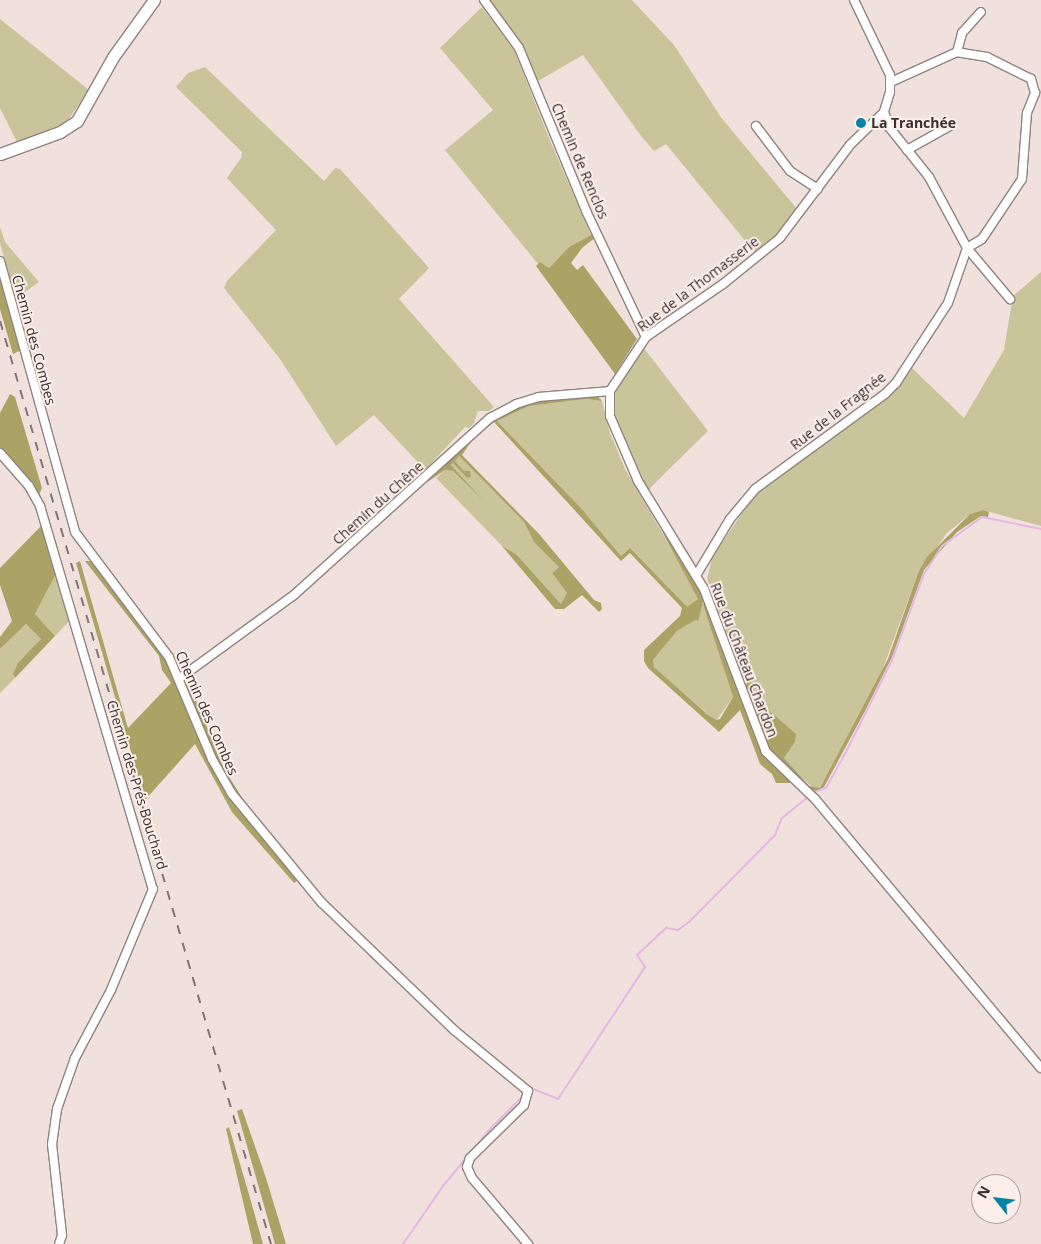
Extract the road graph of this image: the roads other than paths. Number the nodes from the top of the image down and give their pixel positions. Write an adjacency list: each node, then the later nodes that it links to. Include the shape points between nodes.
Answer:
1 (154, 0): 11 (street, via 113,57 77,121 60,132)
2 (484, 0): 16 (street, Chemin de Renclos, via 519,48 587,213)
3 (854, 0): 6 (street, via 884,59)
4 (981, 12): 5 (street, via 962,33)
5 (958, 52): 6 (street); 13 (street, via 987,57 1027,76 1035,88 1025,125 1022,179 982,239)
6 (891, 82): 7 (street)
7 (884, 112): 10 (street, via 889,127); 12 (street, Rue de la Thomasserie, via 861,132)
8 (756, 126): 12 (street, via 790,171)
9 (950, 126): 10 (street)
10 (907, 150): 13 (street, via 929,177)
11 (0, 154)
12 (818, 189): 16 (street, Rue de la Thomasserie, via 795,222 760,255)
13 (968, 248): 15 (street); 19 (street, Rue de la Fragnée, via 948,302 896,383 755,489 730,520)
14 (0, 260): 20 (street, Chemin des Combes, via 75,532 156,638)
15 (1010, 299)
16 (646, 337): 17 (street, Rue de la Thomasserie)
17 (610, 390): 19 (street, Rue du Château Chardon, via 610,416 625,456); 20 (street, Chemin du Chêne, via 539,397 516,404 490,418 281,606)
18 (0, 453): 22 (street, Chemin des Prés Bouchard, via 29,486 40,506 154,889 111,990 75,1058 57,1109 52,1144 62,1235)
19 (697, 574): 21 (street, Rue du Château Chardon, via 762,746 810,794)
20 (180, 678): 23 (street, Chemin des Combes, via 223,780 278,854 322,903 436,1014 528,1091 520,1109 470,1158 467,1167 472,1178)
21 (1041, 1068)
22 (59, 1244)
23 (528, 1244)

